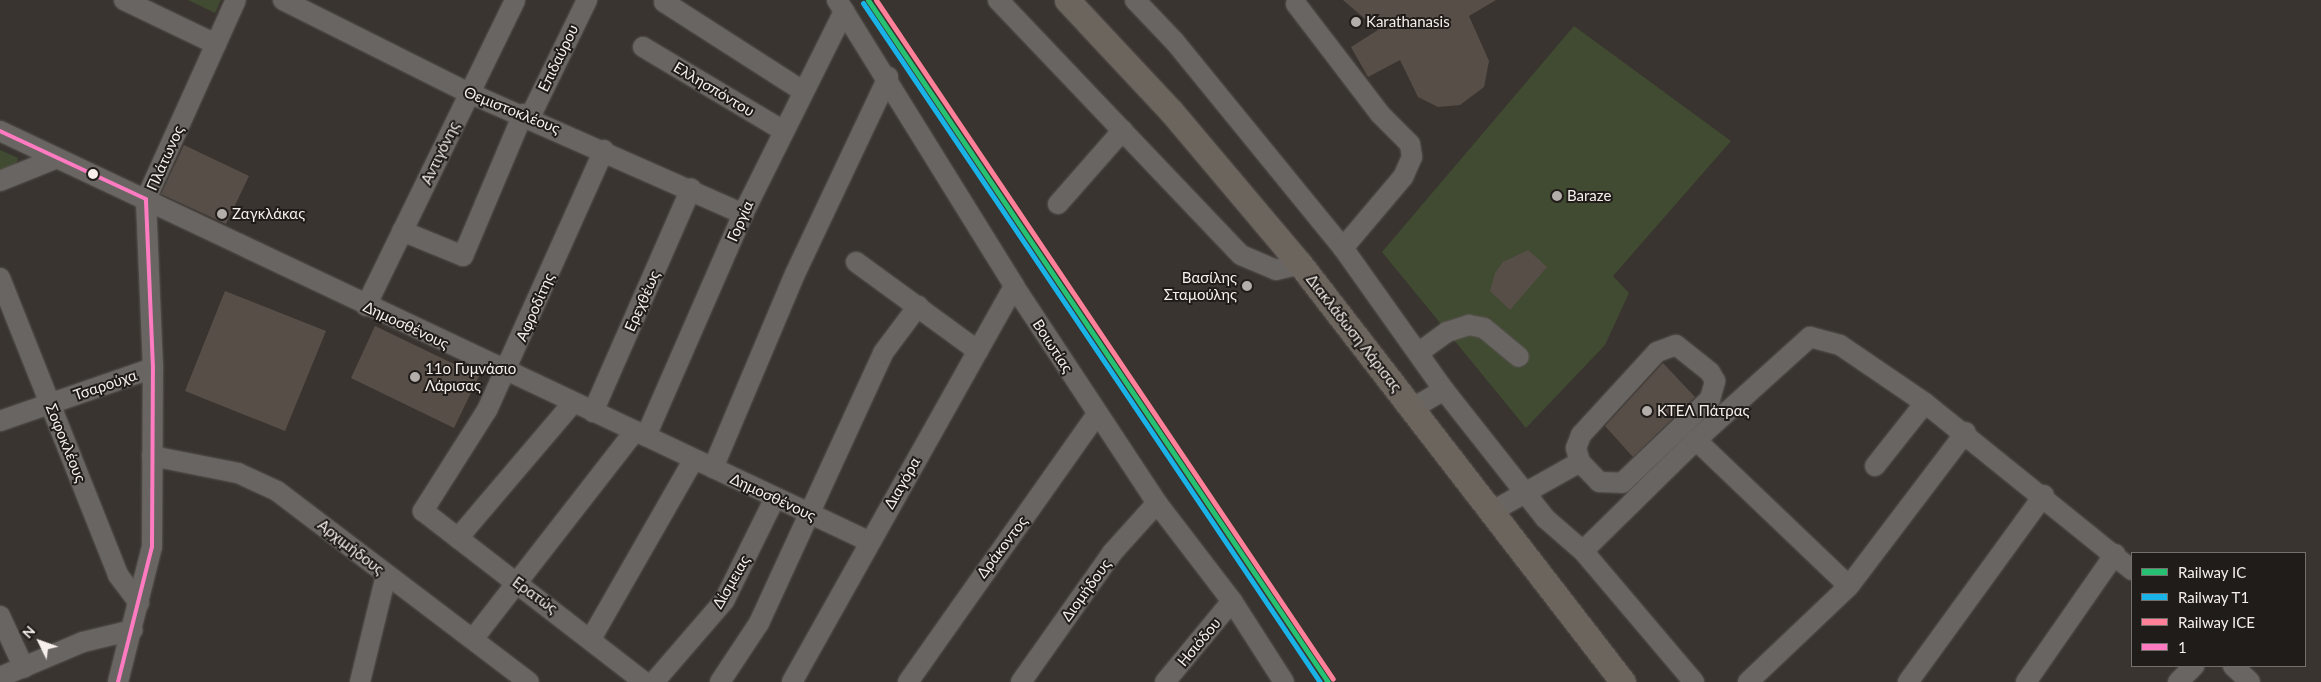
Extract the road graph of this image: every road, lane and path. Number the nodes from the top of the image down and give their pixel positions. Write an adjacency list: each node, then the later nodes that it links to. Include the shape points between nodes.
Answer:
1 (124, 0): 12 (street)
2 (236, 0): 12 (street, Πλάτωνος)
3 (283, 0): 16 (street, Θεμιστοκλέους)
4 (515, 0): 16 (street, Αντιγόνης)
5 (587, 0): 17 (street, Επιδαύρου)
6 (998, 0): 18 (street)
7 (1067, 0): 31 (main road, Διακλάδωση Λάρισας, via 1171,111)
8 (1136, 1): 29 (street, via 1175,42)
9 (664, 2): 15 (street)
10 (1296, 4): 29 (street, via 1411,150 1403,177)
11 (840, 5): 14 (street, Βοιωτίας); 15 (street, Γοργία)
12 (216, 44): 25 (street, Πλάτωνος)
13 (643, 47): 20 (street, Ελλησπόντου)
14 (888, 77): 33 (street, Βοιωτίας); 56 (street, via 795,274)
15 (804, 92): 20 (street, Γοργία)
16 (469, 93): 17 (street, Θεμιστοκλέους); 28 (street, Αντιγόνης)
17 (526, 115): 21 (street, Θεμιστοκλέους); 28 (street, Επιδαύρου, via 463,256)
18 (1123, 130): 26 (street); 31 (street, via 1241,255 1276,270)
19 (0, 131): 22 (street, Δημοσθένους)
20 (784, 131): 27 (street, Γοργία)
21 (604, 150): 24 (street, Θεμιστοκλέους); 40 (street, Αφροδίτης)
22 (55, 159): 23 (street); 25 (street, Δημοσθένους)
23 (0, 181)
24 (691, 189): 27 (street, Θεμιστοκλέους); 46 (street, Ερεχθέως)
25 (146, 199): 34 (street, Δημοσθένους); 39 (street, Πλάτωνος)
26 (1058, 204)
27 (743, 214): 50 (street, Γοργία)
28 (402, 231): 34 (street, Αντιγόνης)
29 (1343, 248): 37 (street)
30 (856, 262): 35 (street)
31 (1300, 264): 45 (main road, Διακλάδωση Λάρισας)
32 (0, 278): 42 (street, Σοφοκλέους)
33 (1014, 286): 36 (street, Διαγόρα); 47 (street, Βοιωτίας)
34 (366, 306): 40 (street, Δημοσθένους)
35 (918, 306): 36 (street); 63 (street, via 883,353)
36 (978, 351): 65 (street, Διαγόρα)
37 (1418, 353): 38 (street, via 1447,332 1469,324 1484,328); 41 (street)
38 (1519, 357)
39 (153, 368): 42 (street, Τσαρούχα); 52 (street, Πλάτωνος)
40 (506, 372): 43 (street, Δημοσθένους); 61 (street, Αφροδίτης, via 472,437)
41 (1444, 390): 45 (street); 57 (street)
42 (50, 403): 48 (street, Τσαρούχα); 73 (street, Σοφοκλέους, via 121,583)
43 (573, 403): 46 (street, Δημοσθένους); 64 (street)
44 (1925, 403): 49 (street); 51 (street, via 1850,351 1810,337); 55 (street)
45 (1412, 408): 62 (main road, Διακλάδωση Λάρισας)
46 (593, 412): 50 (street, Δημοσθένους)
47 (1098, 414): 60 (street, Βοιωτίας); 90 (street, Δράκοντος)
48 (0, 421)
49 (1966, 432): 58 (street); 71 (street)
50 (640, 434): 53 (street, Δημοσθένους); 70 (street, Γοργία)
51 (1696, 440): 66 (street); 71 (street)
52 (152, 456): 69 (street, Αρχιμήδους, via 238,473 268,485); 73 (street, Πλάτωνος, via 152,546)
53 (694, 459): 56 (street, Δημοσθένους); 76 (street)
54 (1580, 462): 54 (street, via 1576,448 1581,434 1657,352 1676,345 1710,372 1714,382 1710,399 1622,483 1598,482); 57 (street)
55 (1875, 466)
56 (712, 468): 59 (street, Δημοσθένους)
57 (1524, 492): 62 (street); 66 (street, via 1558,532)
58 (2044, 495): 67 (street); 96 (street)
59 (775, 498): 63 (street, Δημοσθένους); 87 (street, Δίσμειας, via 724,601)
60 (1157, 503): 72 (street, Βοιωτίας); 91 (street, Διομήδους, via 1112,553)
61 (423, 511): 64 (street, Ερατώς)
62 (1491, 512): 93 (main road, Διακλάδωση Λάρισας)
63 (812, 514): 65 (street, Δημοσθένους); 88 (street, via 759,623)
64 (458, 538): 70 (street, Ερατώς)
65 (868, 541): 89 (street, Διαγόρα)
66 (1583, 551): 94 (street)
67 (2115, 554): 68 (street); 97 (street)
68 (2131, 569)
69 (386, 575): 77 (street, Αρχιμήδους); 85 (street)
70 (517, 583): 76 (street, Ερατώς); 77 (street, Γοργία)
71 (1848, 586): 95 (street)
72 (1232, 601): 83 (street, Βοιωτίας); 92 (street, Ησιόδου)
73 (139, 603): 75 (street, Πλάτωνος)
74 (0, 616): 80 (street)
75 (133, 630): 80 (street, via 83,642); 84 (street, Πλάτωνος)
76 (592, 637): 86 (street, Ερατώς)
77 (474, 639): 82 (street, Αρχιμήδους)
78 (2193, 667): 98 (street)
79 (2234, 667): 99 (street)
80 (24, 668): 81 (street)
81 (0, 677)
82 (518, 679)
83 (1280, 680)
84 (118, 682)
85 (360, 682)
86 (644, 682)
87 (654, 682)
88 (720, 682)
89 (792, 682)
90 (908, 682)
91 (1021, 682)
92 (1165, 682)
93 (1623, 682)
94 (1694, 682)
95 (1748, 682)
96 (1908, 682)
97 (2026, 682)
98 (2178, 682)
99 (2250, 682)

